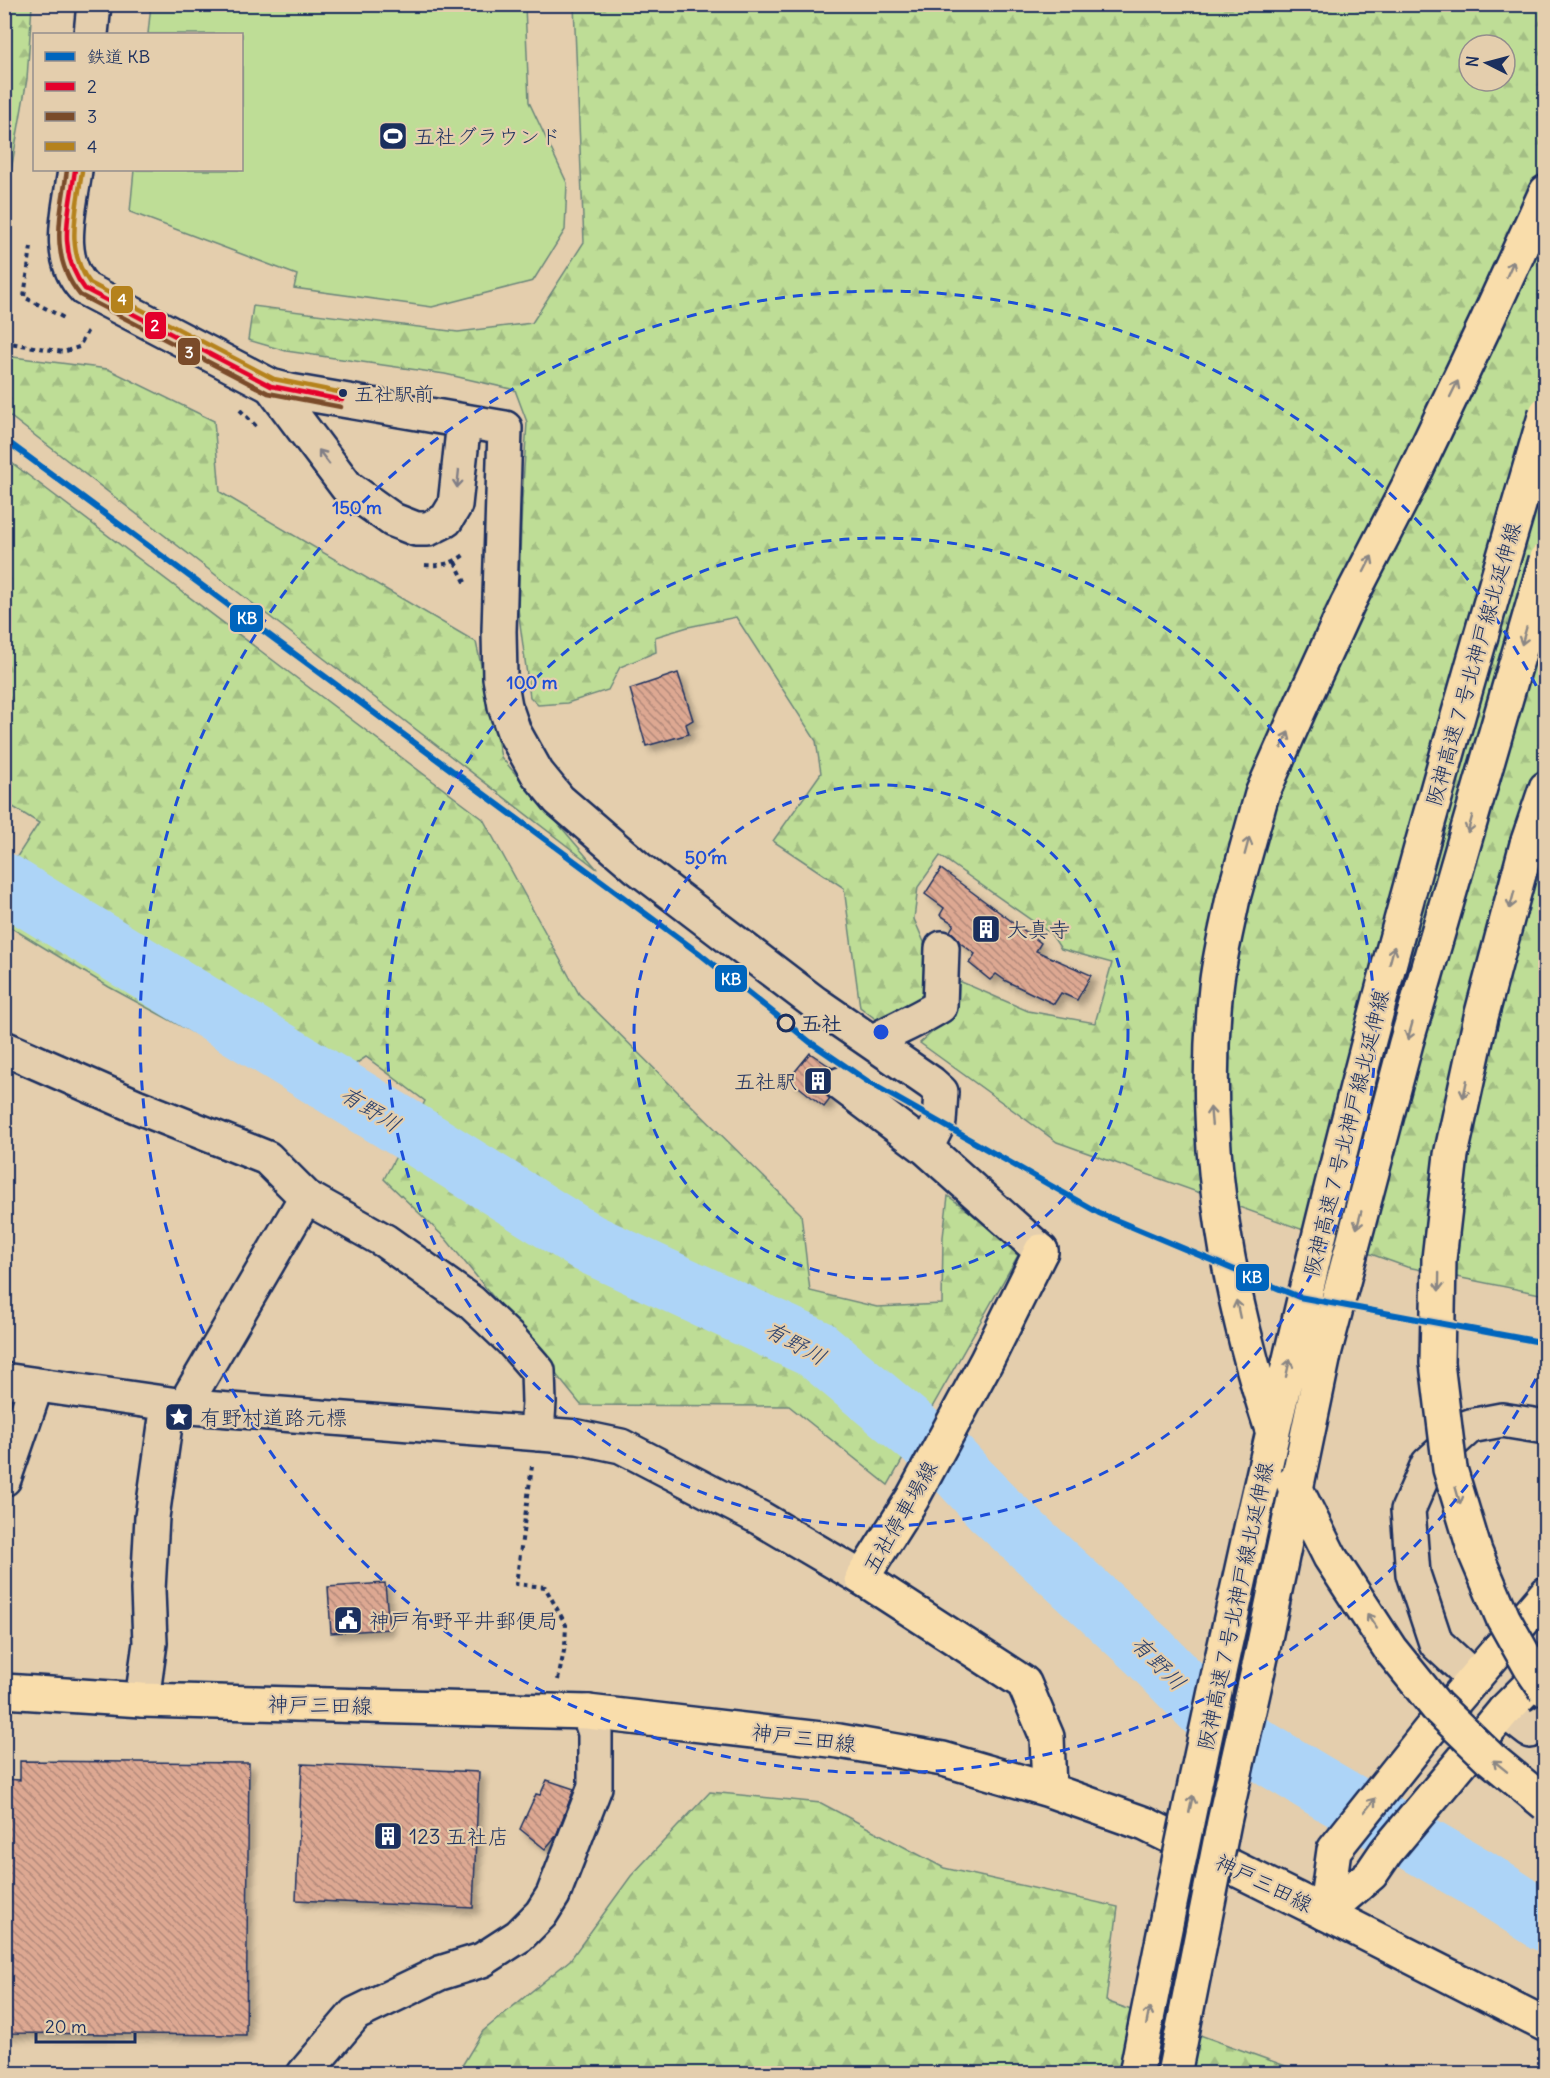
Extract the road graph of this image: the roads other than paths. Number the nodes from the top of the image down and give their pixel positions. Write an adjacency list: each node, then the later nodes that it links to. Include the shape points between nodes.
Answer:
1 (94, 4): 2 (street)
2 (91, 33)
3 (75, 171): 5 (street, via 66,248 77,282 85,290)
4 (1545, 192): 34 (main road, one-way to 4, bridge, via 1436,1706 1390,1649 1330,1557 1282,1460 1237,1307 1220,1206 1210,1105 1216,987 1233,898 1262,794 1347,605 1408,487)
5 (271, 386): 7 (street); 7 (street, one-way to 5, via 455,505 446,520 428,529 416,529 393,520 347,487)
6 (1545, 413): 38 (main road, 阪神高速７号北神戸線北延伸線, one-way to 6, bridge, via 1298,1323 1449,744)
7 (464, 421): 11 (street, via 505,428 500,678 504,706 537,773 559,800 638,868)
8 (1545, 560): 39 (main road, 阪神高速７号北神戸線北延伸線, one-way to 39, bridge, via 1406,1043 1324,1350)
9 (1545, 788): 27 (main road, one-way to 27, bridge, via 1481,1017 1451,1155 1439,1259 1437,1363 1450,1469 1475,1552 1503,1618)
10 (942, 948): 11 (street, via 940,1006)
11 (872, 1042): 14 (street, via 941,1092 939,1122)
12 (4, 1048): 15 (street, via 267,1158)
13 (841, 1084): 14 (street)
14 (926, 1148): 16 (street)
15 (306, 1197): 19 (street, via 191,1394); 21 (street, via 386,1241 471,1302 512,1341 538,1371)
16 (1041, 1251): 23 (main road, 五社停車場線, via 912,1499)
17 (4, 1380): 18 (street)
18 (36, 1386): 19 (street); 22 (street)
19 (179, 1406): 21 (street); 29 (street, via 152,1517 150,1643)
20 (1545, 1427): 26 (street, via 1502,1420 1470,1426 1428,1464 1408,1510 1413,1574 1436,1643)
21 (537, 1434): 23 (street, via 621,1446 760,1518)
22 (4, 1479)
23 (862, 1578): 33 (main road, 五社停車場線, via 1024,1683 1047,1737)
24 (1545, 1594): 26 (main road)
25 (1545, 1668): 30 (main road)
26 (1474, 1678): 35 (main road, one-way to 26, via 1334,1850)
27 (1545, 1690)
28 (4, 1691): 29 (main road, 神戸三田線)
29 (142, 1700): 31 (main road, 神戸三田線)
30 (1504, 1711): 32 (street, via 1530,1731); 35 (main road, via 1371,1874)
31 (588, 1712): 33 (main road, 神戸三田線, via 839,1741 943,1759); 37 (street, via 595,1733 595,1787 553,1895 541,1914 519,1936 482,1960 440,1973 355,2014)
32 (1545, 1721)
33 (1049, 1790): 35 (main road, 神戸三田線, via 1145,1824)
34 (1545, 1804)
35 (1325, 1913): 36 (main road, 神戸三田線)
36 (1545, 2025)
37 (304, 2073)
38 (1136, 2073)
39 (1174, 2073)

